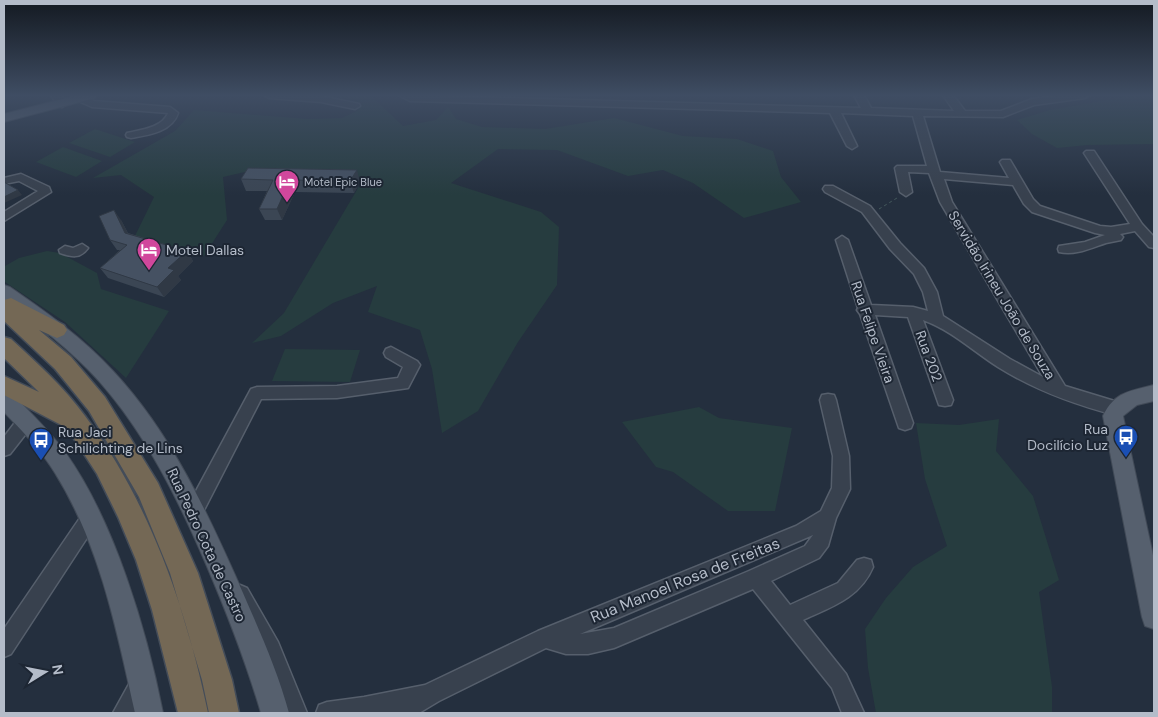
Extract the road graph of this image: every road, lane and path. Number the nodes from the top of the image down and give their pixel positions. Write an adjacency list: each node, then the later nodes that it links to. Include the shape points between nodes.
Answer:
1 (154, 128): 4 (street)
2 (843, 128): 5 (street)
3 (922, 128): 8 (street, Servidão Irineu João de Souza)
4 (131, 135)
5 (852, 146)
6 (1090, 153): 15 (street)
7 (1006, 162): 10 (street)
8 (936, 172): 10 (street); 12 (street, via 901,168); 28 (street, Servidão Irineu João de Souza, via 955,218)
9 (4, 181): 14 (street, via 21,177 45,192)
10 (1016, 182): 15 (street, via 1030,203 1045,212 1105,231)
11 (829, 189): 13 (street, via 859,203)
12 (906, 192): 13 (path)
13 (871, 214): 23 (street, via 922,275)
14 (4, 217)
15 (1146, 236): 17 (street, via 1109,238 1087,246)
16 (842, 240): 21 (street, Rua Felipe Vieira)
17 (1064, 249)
18 (4, 291): 24 (main road, Rua Pedro Cota de Castro)
19 (4, 302): 24 (highway)
20 (4, 310): 55 (highway, via 62,362 97,404 149,491 184,573)
21 (864, 310): 22 (street); 36 (street, Rua Felipe Vieira)
22 (913, 312): 23 (street); 32 (street, Rua 202)
23 (937, 319): 28 (street, via 1002,362)
24 (57, 330): 38 (main road, Rua Pedro Cota de Castro, via 106,376 142,420)
25 (4, 345): 35 (highway, via 34,372)
26 (391, 353): 38 (street, via 412,365 403,384 337,392 257,393)
27 (4, 385): 35 (highway)
28 (1060, 392): 33 (street)
29 (1154, 393): 33 (main road)
30 (4, 399): 34 (main road)
31 (828, 400): 39 (street, Rua Manoel Rosa de Freitas, via 841,456 841,489)
32 (945, 400)
33 (1115, 408): 46 (main road, via 1116,436)
34 (26, 421): 37 (street); 40 (main road, via 62,466)
35 (75, 421): 54 (highway, via 109,470 144,544 179,649)
36 (904, 423)
37 (4, 449)
38 (195, 510): 41 (main road, Rua Pedro Cota de Castro)
39 (826, 517): 43 (street, Rua Manoel Rosa de Freitas, via 802,532); 44 (street, via 821,540 812,552)
40 (90, 518): 49 (street); 50 (main road, via 105,556)
41 (212, 550): 56 (main road, Rua Pedro Cota de Castro, via 242,619); 57 (street, via 260,627)
42 (864, 568): 47 (street, via 845,590)
43 (701, 573): 45 (street); 48 (street, Rua Manoel Rosa de Freitas)
44 (756, 578): 45 (street); 47 (street)
45 (726, 590): 48 (street, via 614,638 588,644 566,644)
46 (1154, 617)
47 (787, 618): 60 (street, via 839,681)
48 (545, 638): 51 (street, Rua Manoel Rosa de Freitas)
49 (4, 647)
50 (142, 680): 52 (street); 53 (main road)
51 (431, 693): 58 (street, Rua Manoel Rosa de Freitas); 59 (street, Rua Manoel Rosa de Freitas)
52 (124, 713)
53 (149, 713)
54 (193, 713)
55 (224, 713)
56 (275, 713)
57 (296, 713)
58 (334, 713)
59 (400, 713)
60 (853, 713)

